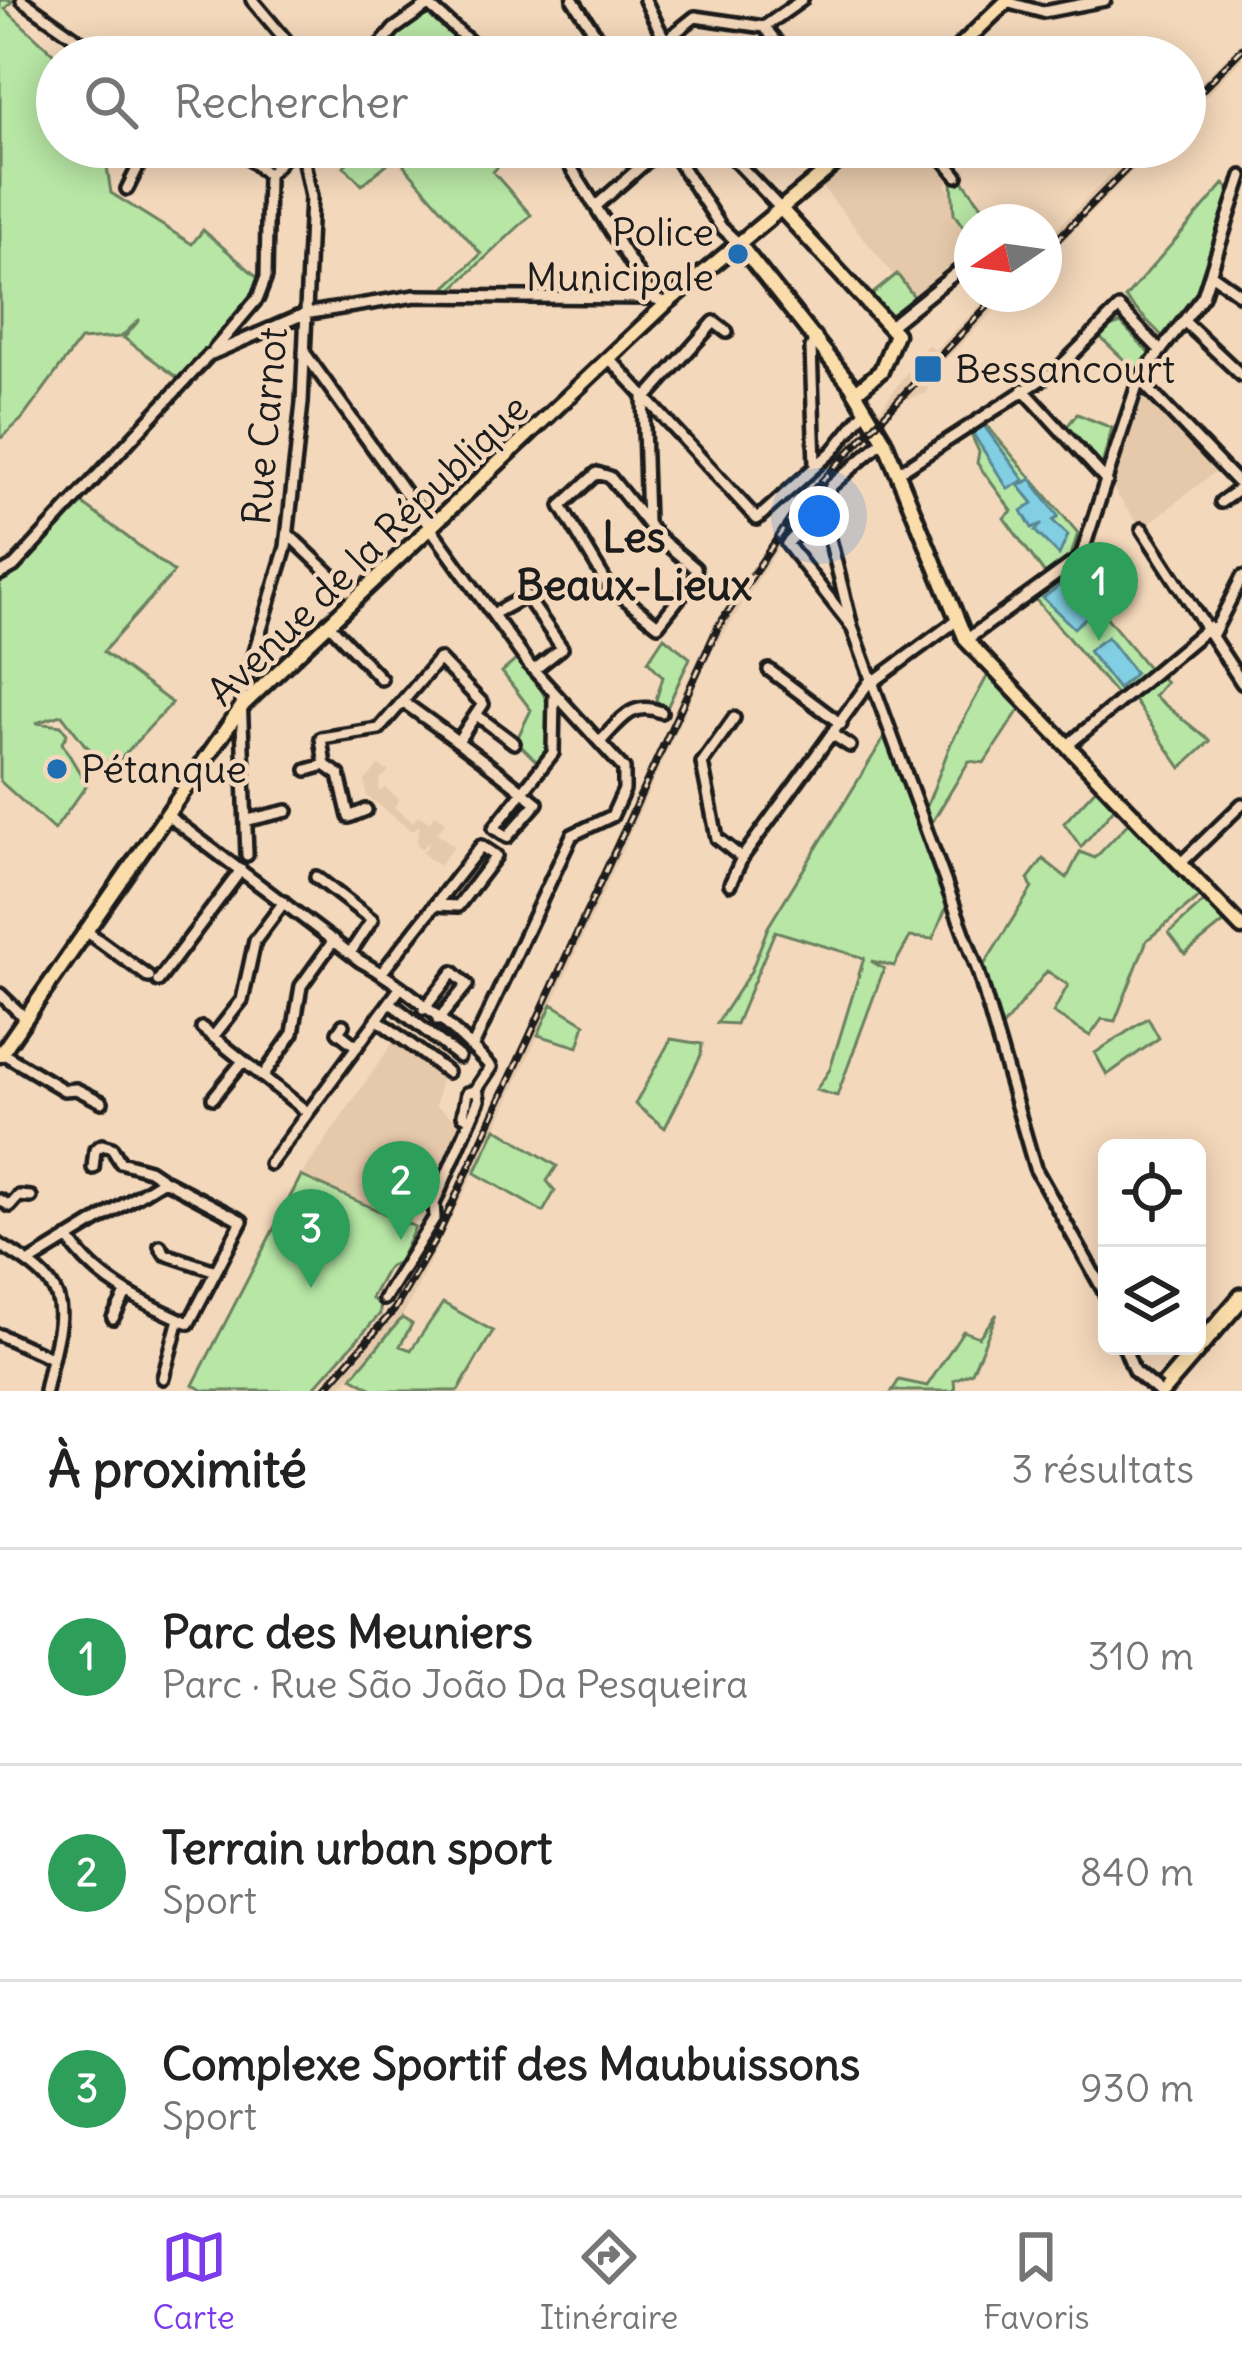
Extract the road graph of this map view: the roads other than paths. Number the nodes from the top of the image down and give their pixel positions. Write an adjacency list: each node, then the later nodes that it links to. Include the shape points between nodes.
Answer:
1 (22, 0): 10 (street)
2 (252, 0): 11 (street)
3 (573, 0): 14 (street)
4 (645, 0): 15 (street)
5 (802, 0): 9 (street)
6 (1105, 0): 8 (street, via 1042,12)
7 (429, 1): 12 (street); 13 (street)
8 (1005, 1): 18 (main road)
9 (764, 27): 16 (street, via 695,17); 17 (street)
10 (73, 36)
11 (283, 36)
12 (388, 36)
13 (465, 36)
14 (597, 36)
15 (665, 36)
16 (669, 36)
17 (772, 36)
18 (970, 36)
19 (138, 168): 32 (street)
20 (260, 168): 29 (street)
21 (275, 168): 29 (street)
22 (303, 168): 41 (street, Rue Carnot, via 311,197)
23 (572, 168): 34 (street)
24 (641, 168): 34 (street)
25 (680, 168): 36 (street)
26 (742, 168): 35 (street)
27 (830, 168): 35 (main road, Avenue de la République)
28 (951, 168): 30 (street)
29 (268, 175): 48 (street, via 266,277 259,298)
30 (957, 176)
31 (1242, 176): 33 (street)
32 (127, 189)
33 (1239, 190): 38 (street)
34 (596, 206): 40 (street)
35 (781, 209): 36 (main road, Avenue de la République); 43 (main road)
36 (739, 244): 40 (main road, Avenue de la République); 45 (main road)
37 (954, 274): 43 (street)
38 (1211, 274): 39 (street); 42 (street)
39 (1242, 296)
40 (660, 301): 41 (street, via 415,296); 49 (main road, Avenue de la République)
41 (304, 314): 47 (street, Rue Carnot); 48 (street)
42 (1186, 324): 46 (street); 50 (street)
43 (890, 326): 53 (main road, via 896,338 881,371)
44 (727, 332): 54 (street, via 714,322)
45 (816, 338): 53 (main road); 57 (street)
46 (1161, 351): 51 (street); 52 (street, via 1119,308 1059,368)
47 (304, 352): 64 (street); 66 (street, Rue Carnot)
48 (209, 356): 67 (street)
49 (609, 358): 54 (street); 64 (main road, Avenue de la République)
50 (1242, 376)
51 (1139, 379): 59 (street); 60 (street)
52 (1023, 389): 58 (street); 59 (street)
53 (856, 392): 55 (main road)
54 (645, 396): 57 (street, via 761,518); 63 (street)
55 (865, 411): 56 (main road); 57 (street)
56 (884, 440): 58 (main road); 62 (street, via 831,487)
57 (815, 465)
58 (899, 472): 71 (main road)
59 (1107, 482): 75 (street, via 1081,557)
60 (1242, 487): 61 (street)
61 (1221, 502)
62 (822, 507): 73 (street); 73 (street, via 788,544)
63 (647, 521): 63 (street, via 610,476 598,473 561,506 608,585 658,625 696,577)
64 (431, 526): 70 (street); 72 (main road, Avenue de la République)
65 (1142, 529): 74 (street)
66 (288, 534): 69 (street); 82 (street, Rue Carnot)
67 (0, 574)
68 (1242, 577): 74 (street)
69 (348, 591)
70 (493, 614): 76 (street); 76 (street, via 526,596 562,649)
71 (956, 621): 75 (main road); 79 (street)
72 (328, 623): 78 (street); 82 (main road, Avenue de la République)
73 (852, 627): 79 (street)
74 (1211, 631): 80 (street); 94 (street)
75 (966, 640): 94 (main road)
76 (534, 670): 81 (street)
77 (769, 670): 89 (street)
78 (381, 679)
79 (872, 680): 89 (street); 149 (street, via 978,971 1035,1168)
80 (1242, 683)
81 (554, 696): 92 (street); 98 (street, via 554,750)
82 (245, 697): 102 (main road, Avenue de la République); 103 (street, Rue Carnot)
83 (403, 702): 84 (street, via 439,659); 91 (street); 96 (street, via 380,729 321,738)
84 (483, 704): 86 (street); 88 (street, via 495,715)
85 (661, 712): 92 (street, via 631,709)
86 (478, 716): 88 (street); 91 (street)
87 (734, 718): 105 (street, via 702,764 717,838)
88 (488, 724): 93 (street)
89 (841, 724): 90 (street)
90 (833, 735): 95 (street); 105 (street)
91 (458, 741): 98 (street)
92 (601, 741): 128 (street, via 624,778 612,815 572,835)
93 (514, 743)
94 (1069, 745): 106 (main road)
95 (850, 746)
96 (325, 765): 97 (street); 100 (street, via 339,776 349,817)
97 (307, 770)
98 (523, 790): 98 (street, via 537,802 507,837 494,828)
99 (1242, 804): 106 (street)
100 (366, 810)
101 (287, 811): 103 (street)
102 (167, 815): 107 (street); 113 (main road, Avenue de la République)
103 (248, 820): 104 (street, Rue Carnot)
104 (247, 856)
105 (742, 858): 109 (street)
106 (1180, 863): 112 (main road)
107 (242, 870): 110 (street); 113 (street, via 154,979)
108 (316, 877): 115 (street, via 372,920)
109 (730, 884)
110 (284, 902): 114 (street); 126 (street, via 254,941 242,1000)
111 (435, 905): 111 (street, via 482,846 496,856 458,906); 116 (street)
112 (1242, 928)
113 (86, 931): 121 (main road, Avenue de la République)
114 (334, 940): 115 (street); 133 (street, via 301,986 293,1033)
115 (350, 953): 116 (street)
116 (383, 971): 117 (street)
117 (398, 991): 119 (street); 120 (street)
118 (0, 994): 121 (street)
119 (391, 1003): 122 (street); 130 (street)
120 (424, 1009): 123 (street); 123 (street, via 453,972 467,985)
121 (26, 1019): 129 (main road, Avenue de la République)
122 (378, 1020): 127 (street); 132 (street)
123 (438, 1020): 128 (street)
124 (343, 1025): 127 (street, via 338,1032)
125 (202, 1028): 126 (street)
126 (213, 1037): 131 (street)
127 (357, 1047): 136 (street)
128 (472, 1048): 153 (street, via 491,1067 434,1204 436,1217)
129 (1, 1054): 135 (street)
130 (459, 1057)
131 (243, 1061): 133 (street); 134 (street)
132 (447, 1072)
133 (262, 1076): 136 (street)
134 (213, 1098)
135 (102, 1102)
136 (307, 1112): 137 (street)
137 (270, 1164)
138 (93, 1168): 139 (street, via 102,1145)
139 (164, 1180): 143 (street); 144 (street)
140 (31, 1197): 141 (street, via 10,1206)
141 (0, 1200)
142 (251, 1206): 143 (street)
143 (242, 1221): 148 (street)
144 (68, 1238): 147 (street); 151 (street)
145 (0, 1245): 147 (street)
146 (160, 1246): 148 (street, via 165,1255)
147 (31, 1262): 160 (street, via 62,1305)
148 (216, 1271): 155 (street, via 189,1324)
149 (1098, 1281)
150 (1242, 1282): 156 (highway)
151 (126, 1294): 154 (street); 155 (street)
152 (1242, 1297): 164 (highway)
153 (384, 1299)
154 (113, 1318)
155 (179, 1319): 161 (street)
156 (1206, 1324)
157 (0, 1335): 160 (street)
158 (1128, 1355): 164 (street, bridge)
159 (1179, 1355): 163 (highway)
160 (51, 1358): 162 (street)
161 (164, 1378)
162 (45, 1391)
163 (1147, 1391)
164 (1160, 1391)

